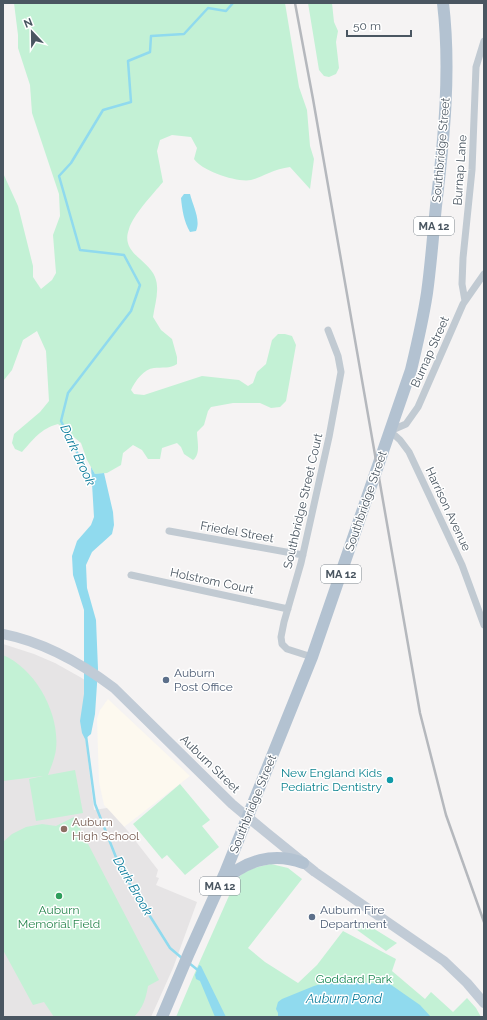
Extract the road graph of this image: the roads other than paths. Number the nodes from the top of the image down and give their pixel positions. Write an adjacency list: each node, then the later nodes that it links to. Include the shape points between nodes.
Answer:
1 (443, 3): 6 (main road, Southbridge Street / MA 12, via 446,99 427,292 411,370)
2 (484, 41): 4 (street, Burnap Lane, via 476,67 472,170 463,258 462,284)
3 (484, 274): 4 (street, Burnap Street)
4 (465, 301): 6 (street, Burnap Street, via 418,407 406,424)
5 (328, 330): 8 (street, Southbridge Street Court, via 341,372)
6 (390, 432): 11 (street, Harrison Avenue, via 409,452 462,564); 13 (main road, Southbridge Street / MA 12)
7 (169, 531): 8 (street, Friedel Street)
8 (302, 555): 10 (street, Southbridge Street Court)
9 (131, 575): 10 (street, Holstrom Court)
10 (288, 609): 13 (street, Southbridge Street Court, via 282,632 282,644 291,651)
11 (484, 625)
12 (3, 634): 14 (main road, Auburn Street, via 31,641 101,678)
13 (312, 658): 14 (main road, Southbridge Street / MA 12)
14 (248, 817): 15 (main road, Auburn Street); 16 (main road, Southbridge Street / MA 12)
15 (304, 863): 16 (main road, via 285,858 255,861 236,871); 17 (main road, Auburn Street, via 444,961)
16 (220, 886): 18 (main road, Southbridge Street / MA 12)
17 (484, 1003)
18 (162, 1017)

